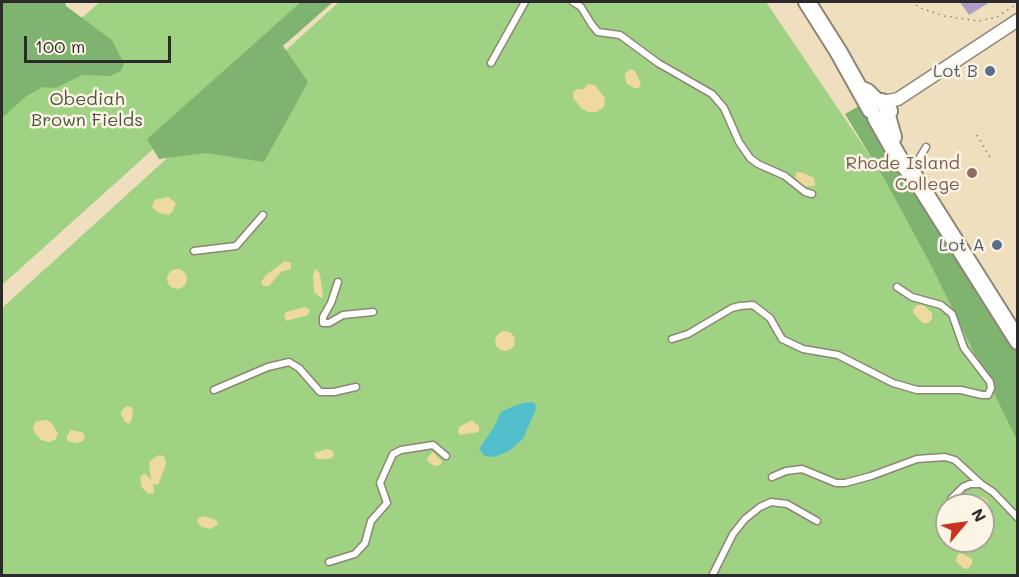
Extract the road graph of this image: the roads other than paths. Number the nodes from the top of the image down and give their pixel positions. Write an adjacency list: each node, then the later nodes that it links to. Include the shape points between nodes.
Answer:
1 (525, 2): 5 (lane)
2 (573, 2): 9 (lane, via 581,6 598,33 620,35 658,63 712,94 754,161)
3 (807, 2): 6 (street, via 861,90)
4 (1017, 20): 6 (street)
5 (491, 63)
6 (883, 109): 8 (street, via 901,162)
7 (926, 147): 8 (lane)
8 (911, 171): 16 (street)
9 (812, 194)
10 (263, 215): 11 (lane, via 236,246)
11 (194, 251)
12 (338, 282): 14 (lane, via 323,322)
13 (897, 287): 15 (lane, via 952,314 964,348 990,382 988,394 917,390 893,383 838,355 802,349 782,339 770,318 753,305 732,308)
14 (373, 312)
15 (672, 339)
16 (1017, 341)
17 (357, 387): 18 (lane, via 320,392 289,362)
18 (214, 390)
19 (446, 456): 25 (lane, via 428,444 393,454 380,483 387,503 370,520 366,543 355,554)
20 (772, 477): 21 (lane, via 802,469 845,483 916,459 945,457 955,459)
21 (981, 484): 22 (lane, via 970,484); 23 (lane)
22 (957, 493)
23 (1017, 518)
24 (817, 521): 26 (lane, via 788,504 771,502 760,507 733,534)
25 (329, 562)
26 (712, 576)

